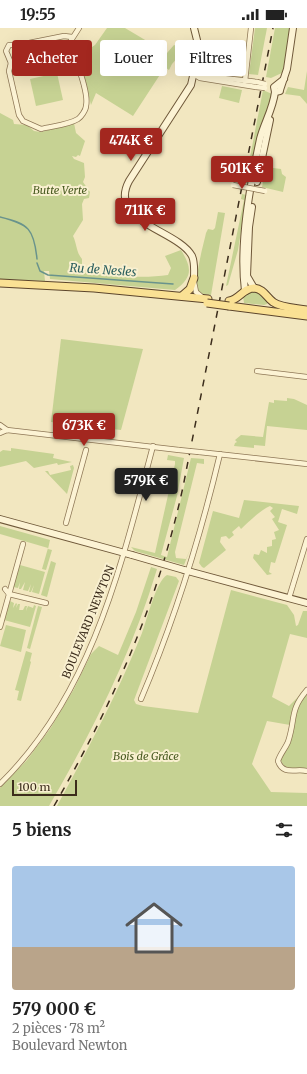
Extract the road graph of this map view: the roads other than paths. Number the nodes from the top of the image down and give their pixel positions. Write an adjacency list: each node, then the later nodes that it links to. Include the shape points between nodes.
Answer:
1 (79, 28): 5 (street)
2 (194, 28): 6 (street)
3 (251, 28): 11 (street)
4 (293, 29): 13 (street, via 284,79)
5 (72, 38): 7 (street, via 64,36 10,45 6,51)
6 (197, 40)
7 (10, 63): 8 (street, via 9,71 19,115 23,120 41,129 78,119 87,106)
8 (81, 76)
9 (197, 76): 12 (street); 16 (street, via 129,181 125,195 126,203 134,214 189,252 194,262)
10 (207, 76): 11 (street)
11 (245, 81): 12 (street)
12 (256, 85): 13 (street, bridge)
13 (277, 89): 19 (street, via 249,227 247,276); 20 (street, via 260,140 245,227)
14 (233, 185): 15 (street, bridge)
15 (265, 191)
16 (194, 278): 21 (main road, via 190,289); 23 (street, via 196,292)
17 (0, 283): 21 (main road, via 81,286)
18 (0, 287): 23 (main road)
19 (254, 288): 20 (main road); 22 (main road, via 263,291)
20 (244, 291): 24 (main road); 25 (main road, via 240,302)
21 (182, 296): 23 (main road)
22 (269, 298): 26 (main road, via 269,305); 27 (main road, via 278,305)
23 (206, 300): 24 (main road)
24 (229, 303): 25 (main road)
25 (248, 308): 26 (main road)
26 (264, 310): 28 (main road)
27 (307, 310)
28 (307, 316)
29 (257, 371): 30 (street)
30 (307, 377)
31 (0, 425): 32 (street)
32 (7, 430): 33 (street); 34 (street)
33 (0, 433)
34 (153, 446): 36 (street, bridge); 42 (street, BOULEVARD NEWTON)
35 (86, 450): 39 (street)
36 (220, 454): 37 (street); 43 (street)
37 (307, 464)
38 (0, 518): 42 (street)
39 (66, 522)
40 (307, 539): 47 (street)
41 (23, 544): 45 (street)
42 (128, 554): 43 (street, bridge); 54 (street, BOULEVARD NEWTON, via 71,690 34,746)
43 (187, 570): 47 (street); 52 (street, via 166,641)
44 (5, 588): 45 (street)
45 (9, 594): 46 (street); 48 (street); 50 (street)
46 (2, 598)
47 (289, 598): 49 (street)
48 (46, 603)
49 (307, 603)
50 (0, 627)
51 (307, 690): 53 (street, via 297,702 290,735 278,761 279,766 285,770)
52 (141, 699)
53 (307, 771)
54 (0, 784)

